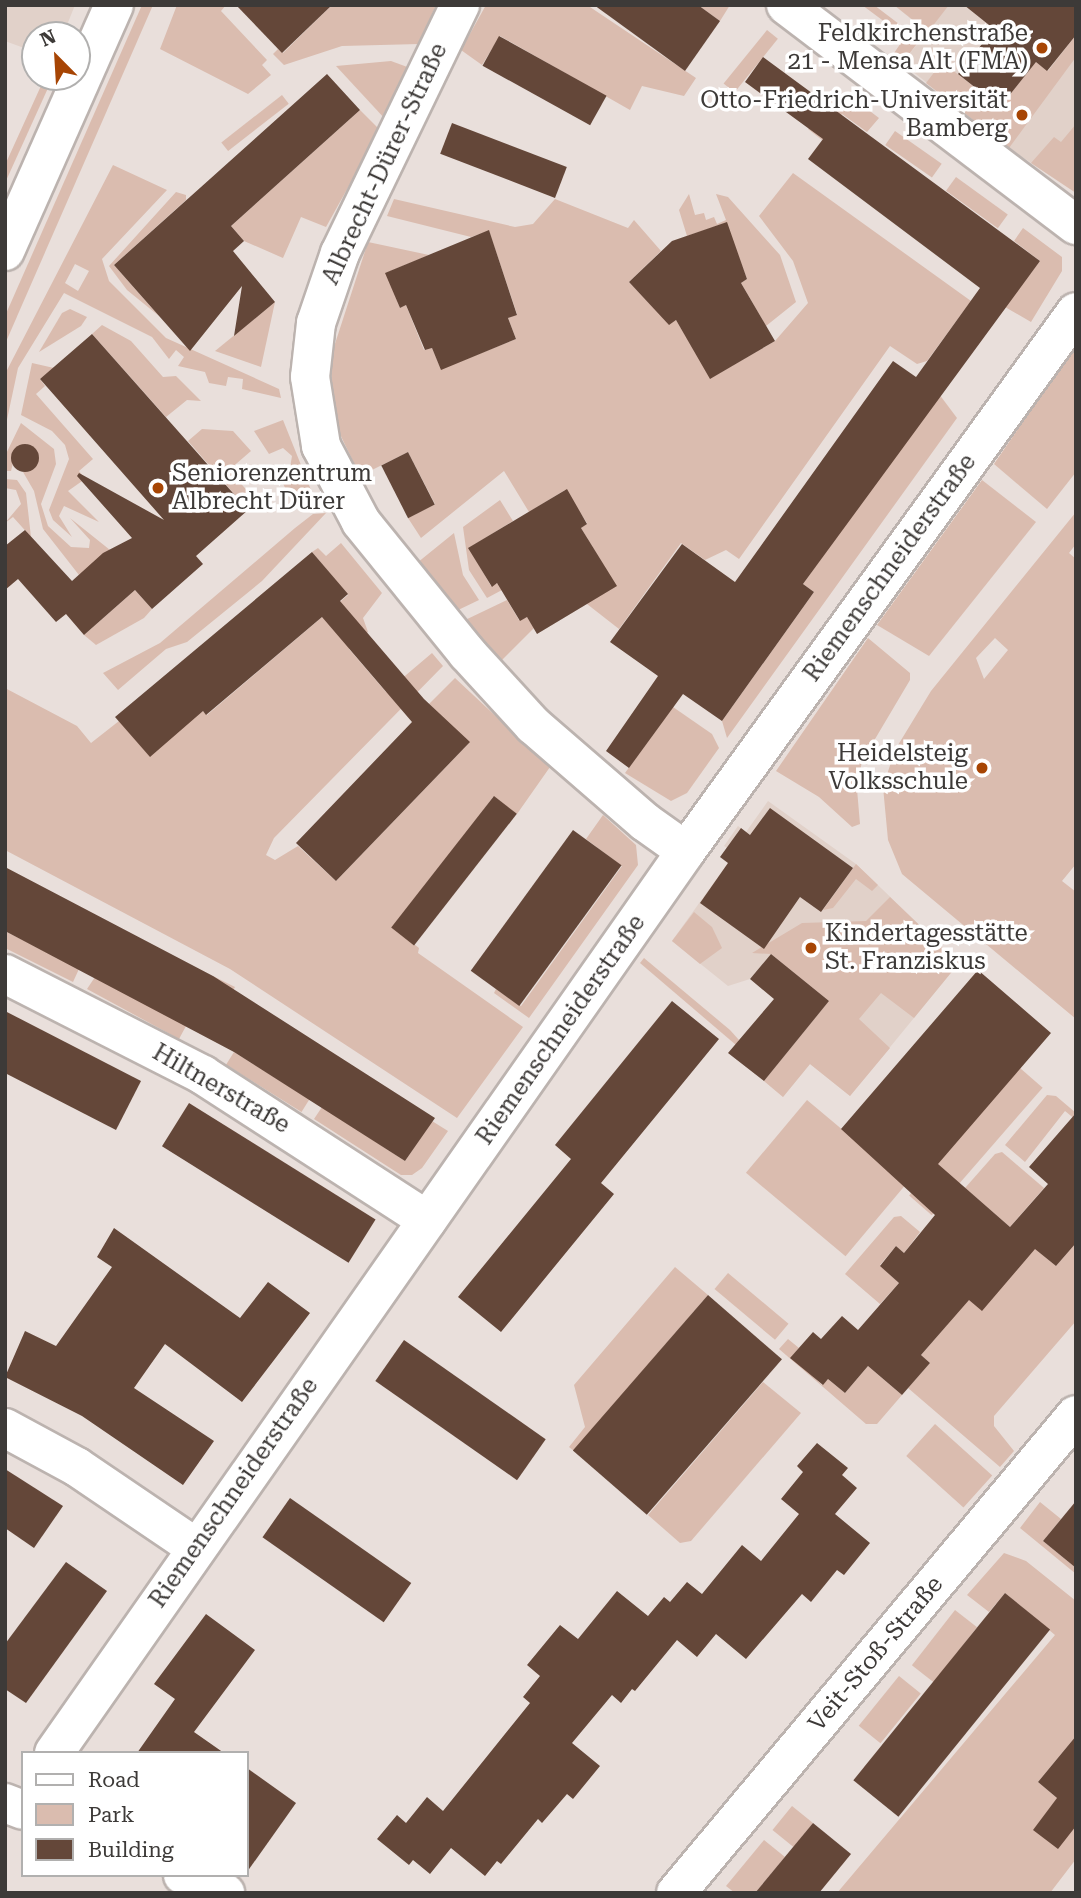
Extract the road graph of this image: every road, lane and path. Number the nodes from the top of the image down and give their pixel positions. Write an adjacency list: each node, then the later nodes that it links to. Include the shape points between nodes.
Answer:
1 (114, 5): 5 (street)
2 (460, 5): 7 (street, Albrecht-Dürer-Straße, via 340,253 319,313 310,377 321,446 361,522 416,595 477,663 533,725 645,822)
3 (786, 5): 4 (street)
4 (1076, 225)
5 (5, 251)
6 (1076, 312): 7 (street, Riemenschneiderstraße)
7 (686, 851): 9 (street, Riemenschneiderstraße)
8 (5, 974): 9 (street, Hiltnerstraße, via 203,1075)
9 (427, 1220): 12 (street, Riemenschneiderstraße)
10 (1076, 1415): 16 (street, Veit-Stoß-Straße)
11 (5, 1428): 12 (street, via 77,1467)
12 (195, 1548): 13 (street, Riemenschneiderstraße)
13 (55, 1751)
14 (188, 1877): 15 (street)
15 (225, 1893)
16 (676, 1893)

